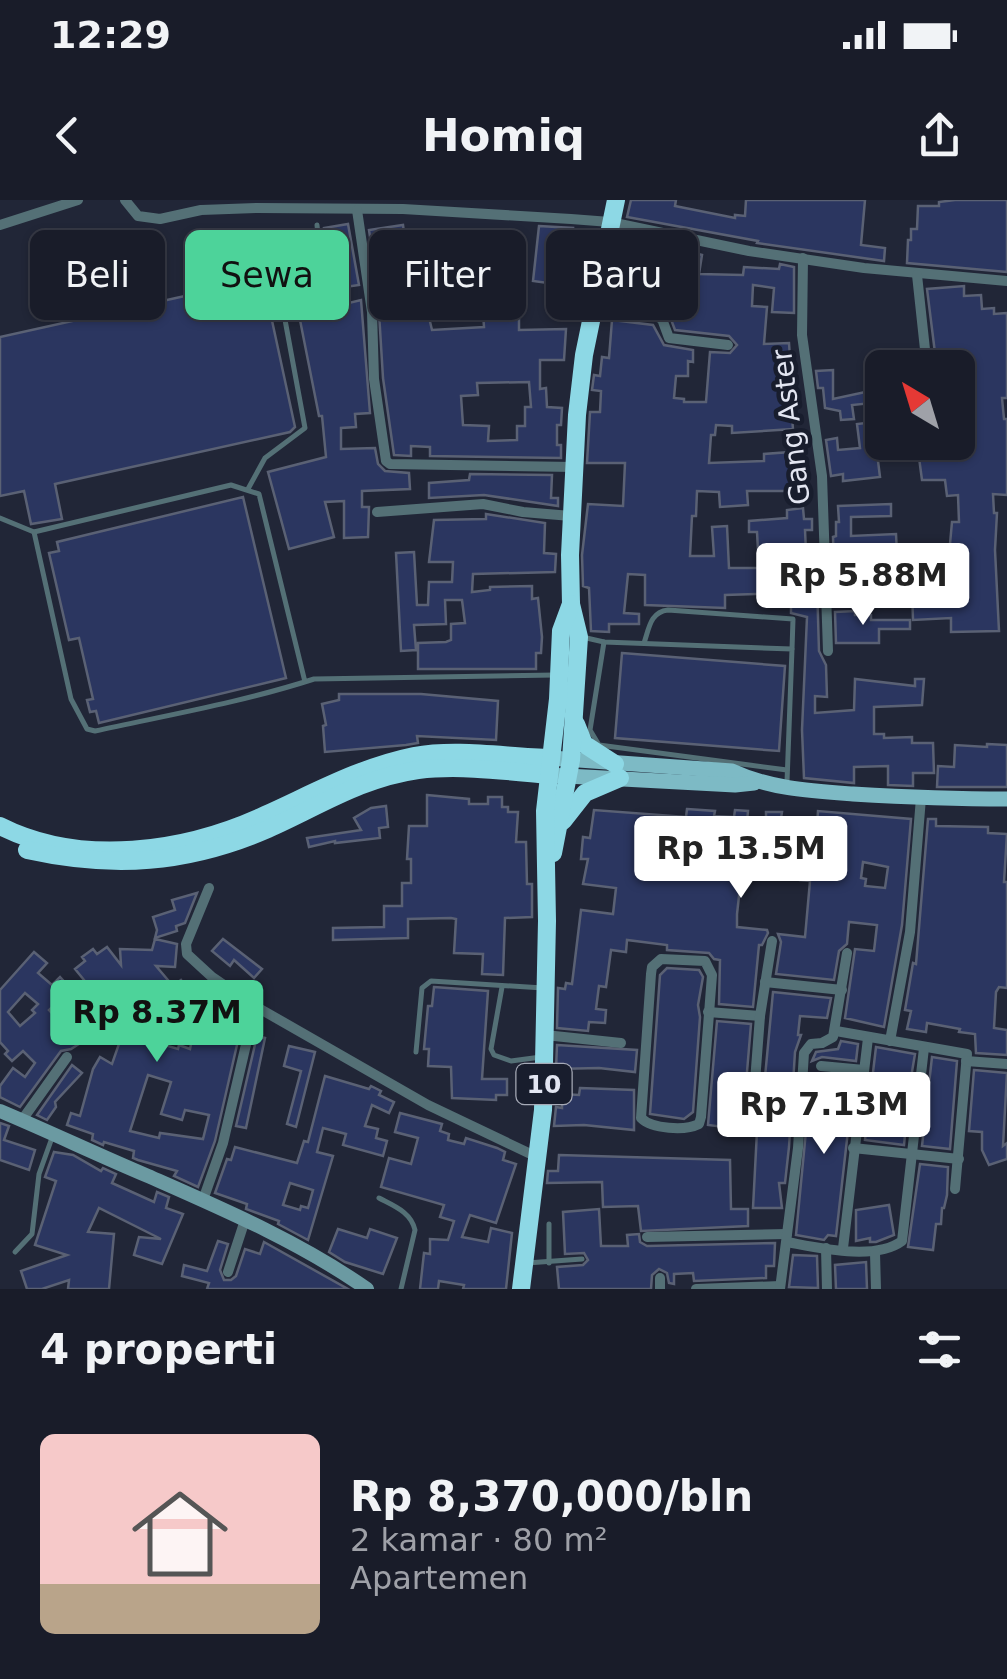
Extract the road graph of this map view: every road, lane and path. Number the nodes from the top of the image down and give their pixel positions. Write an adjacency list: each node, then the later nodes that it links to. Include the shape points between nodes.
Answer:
1 (78, 200): 7 (street)
2 (125, 200): 4 (street, via 138,216 160,220)
3 (616, 200): 6 (highway, 10)
4 (241, 204): 5 (street)
5 (357, 210): 6 (street); 17 (street, via 386,461)
6 (610, 222): 9 (highway, 10); 10 (street)
7 (0, 225)
8 (317, 225): 18 (lane, via 318,278 283,309 304,428 265,458)
9 (608, 230)
10 (803, 258): 11 (street); 28 (street, Gang Aster, via 802,335 820,461)
11 (917, 275): 12 (street); 16 (street)
12 (1007, 281)
13 (590, 320): 17 (highway, 10)
14 (662, 320): 15 (street, via 668,338)
15 (728, 345)
16 (925, 350)
17 (575, 467): 20 (highway, 10)
18 (248, 489): 22 (lane, via 232,485); 30 (lane, via 259,494)
19 (377, 512): 20 (street, via 483,504)
20 (571, 516): 23 (highway, 10)
21 (0, 518): 22 (lane)
22 (34, 532): 30 (lane, via 70,699 87,729)
23 (571, 604): 24 (highway, 10); 29 (highway, 10, via 560,631)
24 (580, 636): 25 (lane); 32 (highway, 10)
25 (604, 642): 26 (lane); 36 (lane, via 590,730 599,746)
26 (644, 644): 27 (lane); 27 (lane, via 653,617 683,610 792,618)
27 (792, 649): 37 (lane)
28 (828, 651)
29 (560, 675): 30 (lane); 31 (highway, 10)
30 (305, 682)
31 (558, 699): 33 (highway, via 540,739); 34 (highway, 10)
32 (574, 714): 35 (highway, 10); 38 (highway, via 584,744)
33 (509, 764): 34 (highway); 42 (highway); 43 (highway, via 468,753 416,756 365,769 263,816 178,844 74,847); 45 (highway, via 418,770 370,782 269,828 175,859 70,860)
34 (550, 767): 35 (main road); 42 (highway, 10)
35 (570, 769): 38 (main road); 44 (highway, 10)
36 (777, 769): 37 (lane); 39 (lane)
37 (787, 770): 39 (lane)
38 (617, 771): 39 (main road); 44 (highway, via 585,793)
39 (780, 788): 40 (main road)
40 (921, 798): 41 (main road); 60 (street, via 910,932)
41 (1007, 799)
42 (545, 811): 46 (highway, 10)
43 (0, 826)
44 (558, 828): 46 (highway, 10)
45 (0, 838)
46 (546, 878): 52 (highway, 10)
47 (209, 888): 54 (street, via 187,954)
48 (772, 941): 50 (street)
49 (847, 953): 53 (street)
50 (764, 982): 53 (street); 56 (street)
51 (502, 987): 52 (lane); 63 (lane, via 426,984); 65 (lane, via 494,1056)
52 (545, 988): 58 (highway, 10)
53 (842, 990): 57 (street)
54 (255, 1006): 76 (street, via 428,1105); 80 (street, via 224,1142)
55 (708, 1012): 55 (street, via 699,1124 646,1124 641,1118 656,962 706,961 712,975); 56 (street)
56 (760, 1016): 70 (street)
57 (836, 1031): 59 (street); 84 (street, via 804,1053)
58 (545, 1035): 61 (street); 65 (highway, 10)
59 (868, 1038): 60 (street); 69 (street)
60 (890, 1040): 62 (street)
61 (621, 1043)
62 (924, 1048): 66 (street, via 965,1051); 75 (street)
63 (416, 1052)
64 (68, 1057): 72 (street)
65 (544, 1057): 76 (highway, 10)
66 (966, 1062): 67 (street); 77 (street)
67 (1007, 1064)
68 (821, 1066): 69 (street)
69 (864, 1070): 74 (street)
70 (753, 1108)
71 (0, 1111): 72 (street)
72 (22, 1120): 73 (street)
73 (54, 1133): 80 (street); 87 (lane, via 39,1174 32,1234)
74 (853, 1148): 75 (street); 86 (street)
75 (913, 1154): 77 (street); 88 (street, via 902,1241)
76 (537, 1157): 90 (highway, 10)
77 (959, 1159): 78 (street)
78 (956, 1190)
79 (379, 1198): 95 (lane, via 414,1223)
80 (203, 1200): 81 (street)
81 (245, 1220): 92 (street); 94 (street)
82 (549, 1224): 91 (lane)
83 (647, 1237): 84 (street)
84 (787, 1238): 85 (street); 93 (street)
85 (826, 1248): 86 (street); 98 (street)
86 (843, 1248): 88 (street)
87 (15, 1252)
88 (875, 1253): 99 (street)
89 (582, 1259): 91 (lane)
90 (524, 1262): 91 (lane); 96 (highway, 10)
91 (549, 1263)
92 (228, 1272)
93 (780, 1287): 97 (street)
94 (367, 1289)
95 (401, 1289)
96 (521, 1289)
97 (696, 1289)
98 (827, 1289)
99 (876, 1289)

